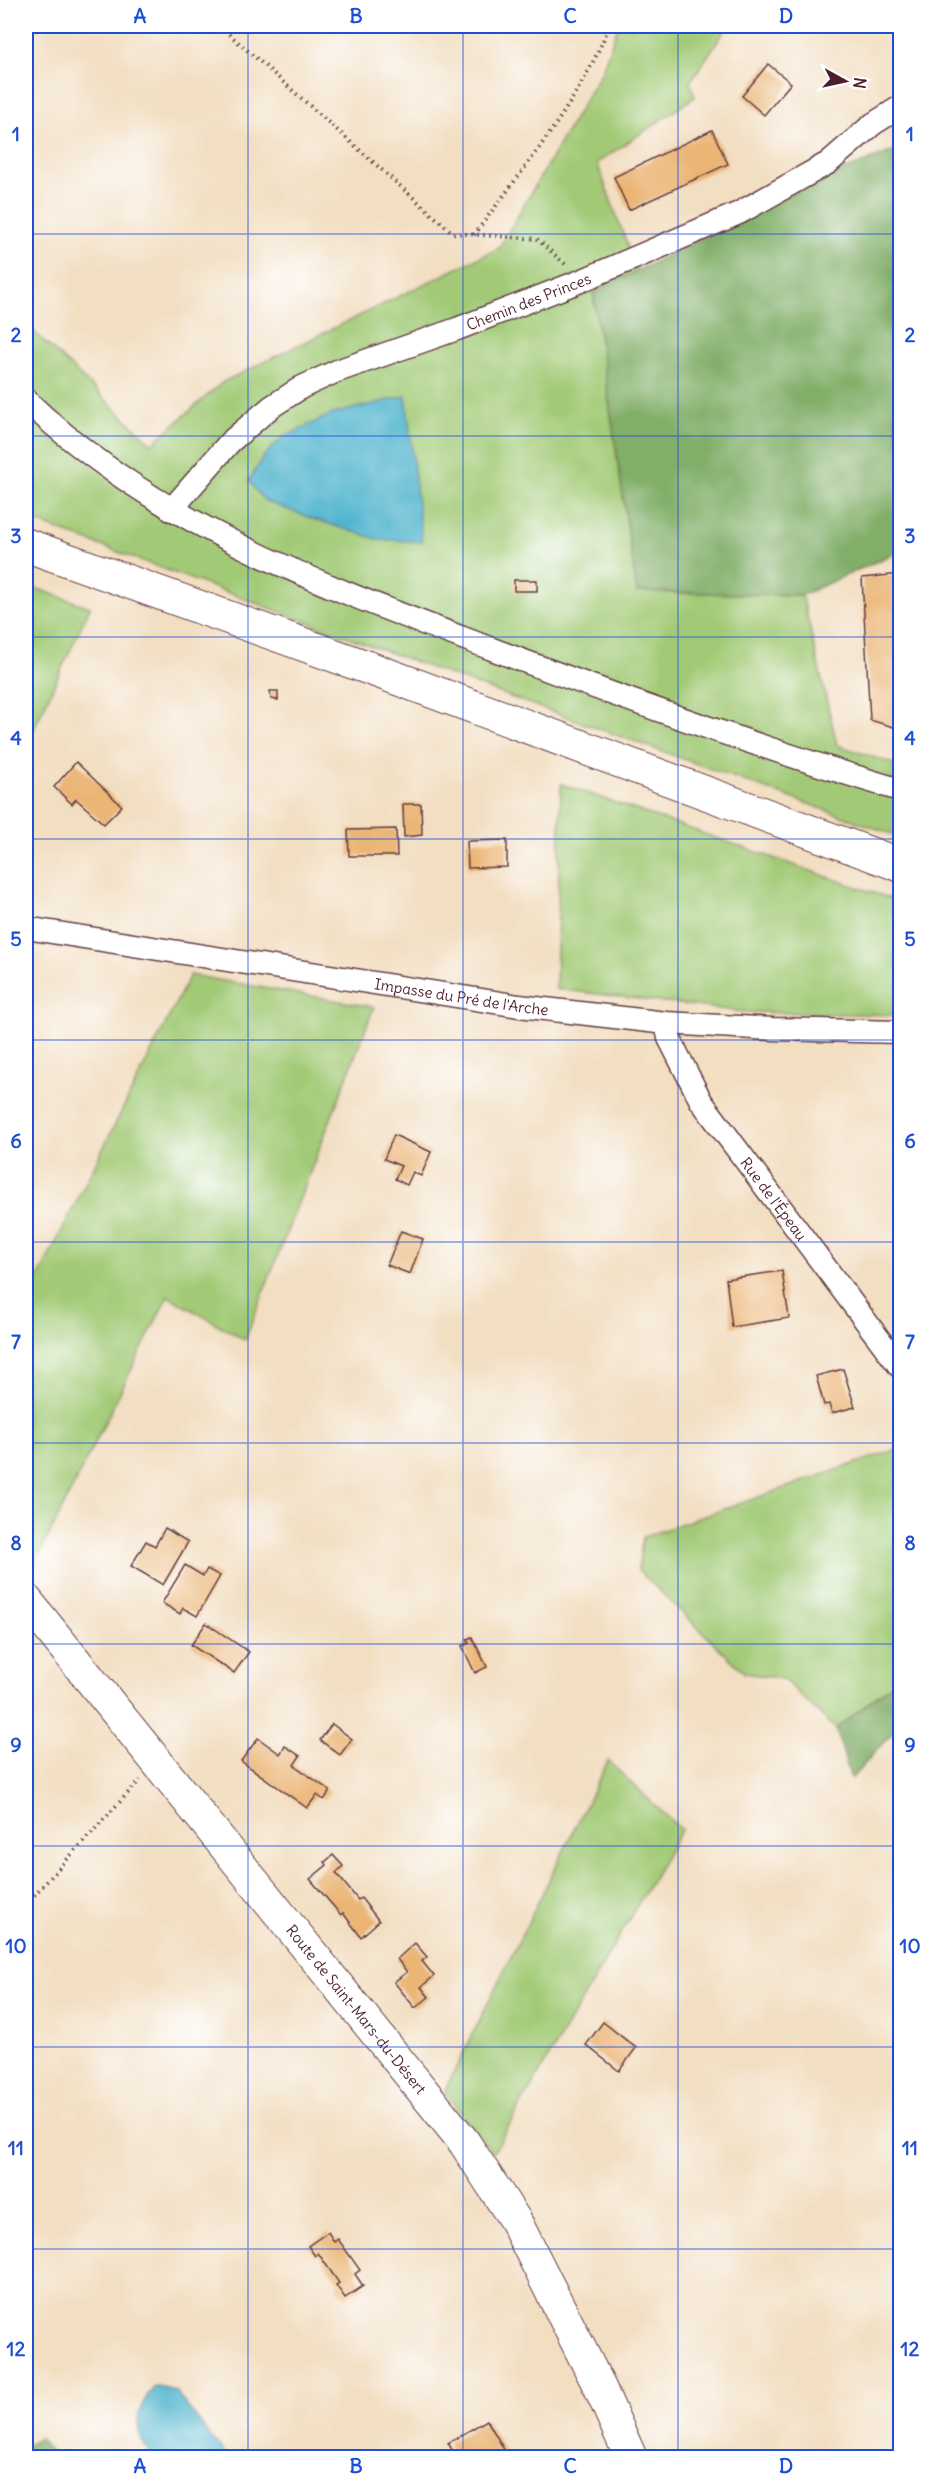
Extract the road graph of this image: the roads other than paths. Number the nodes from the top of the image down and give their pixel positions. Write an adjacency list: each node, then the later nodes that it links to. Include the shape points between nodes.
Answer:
1 (900, 107): 3 (street, Chemin des Princes, via 873,124 828,163 739,213 583,280 337,370 302,387 230,442)
2 (26, 400): 3 (street, via 118,476)
3 (171, 510): 5 (street, via 319,582 459,636 592,687)
4 (26, 545): 6 (main road)
5 (900, 790)
6 (900, 865)
7 (26, 928): 8 (street, Impasse du Pré de l'Arche, via 519,1006)
8 (666, 1023): 9 (street, Impasse du Pré de l'Arche); 10 (street, Rue de l'Épeau, via 669,1038 701,1101)
9 (900, 1032)
10 (900, 1367)
11 (26, 1600): 12 (main road, Route de Saint-Mars-du-Désert, via 433,2102 490,2178 600,2388)
12 (631, 2457)

